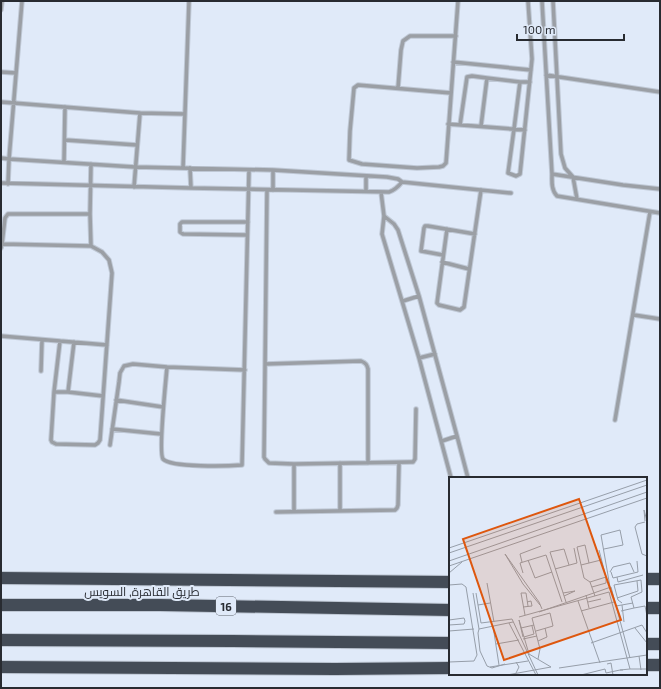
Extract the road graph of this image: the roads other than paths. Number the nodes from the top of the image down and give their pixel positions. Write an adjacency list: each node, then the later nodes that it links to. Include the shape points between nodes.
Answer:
1 (2, 1): 8 (lane)
2 (22, 1): 13 (lane)
3 (189, 1): 26 (lane)
4 (458, 1): 9 (lane)
5 (528, 1): 11 (lane)
6 (542, 1): 14 (lane)
7 (553, 1): 15 (lane)
8 (1, 10)
9 (456, 36): 10 (lane); 19 (lane, via 410,36 404,41)
10 (453, 62): 11 (lane); 21 (lane)
11 (531, 70): 18 (lane)
12 (1, 72): 13 (lane)
13 (16, 73): 23 (lane)
14 (546, 75): 15 (lane); 43 (lane)
15 (556, 76): 20 (lane); 45 (lane, via 561,154 565,168)
16 (487, 78): 17 (lane); 28 (lane, via 467,77); 29 (lane)
17 (520, 82): 18 (lane); 30 (lane)
18 (530, 82): 31 (lane)
19 (398, 88): 21 (lane); 27 (lane, via 358,85 354,88 349,160 362,164 417,168 443,166 446,162)
20 (660, 92)
21 (451, 93): 27 (lane)
22 (1, 102): 23 (lane)
23 (14, 103): 24 (lane); 35 (lane)
24 (65, 107): 25 (lane); 32 (lane)
25 (140, 113): 26 (lane); 33 (lane)
26 (185, 114): 39 (lane)
27 (448, 124): 28 (lane)
28 (460, 125): 29 (lane)
29 (481, 126): 30 (lane)
30 (514, 129): 31 (lane); 31 (lane, via 508,173 516,176 520,174)
31 (524, 130)
32 (65, 140): 33 (lane); 36 (lane)
33 (137, 145): 38 (lane)
34 (1, 158): 35 (lane)
35 (9, 159): 36 (lane); 48 (lane)
36 (64, 162): 37 (lane)
37 (90, 164): 38 (lane); 49 (lane)
38 (135, 167): 39 (lane); 50 (lane)
39 (183, 168): 40 (lane)
40 (190, 168): 41 (lane); 51 (lane)
41 (249, 170): 42 (lane); 52 (lane)
42 (273, 170): 44 (lane); 55 (lane)
43 (552, 174): 45 (lane); 60 (lane, via 554,193 557,196)
44 (366, 176): 46 (lane, via 398,179); 57 (lane)
45 (573, 177): 53 (lane); 60 (lane)
46 (402, 182): 56 (lane); 58 (lane, via 394,190)
47 (1, 183): 48 (lane)
48 (8, 184): 49 (lane)
49 (90, 186): 50 (lane); 63 (lane)
50 (134, 187): 51 (lane)
51 (191, 188): 52 (lane)
52 (248, 189): 54 (lane); 65 (lane)
53 (660, 189)
54 (267, 190): 55 (lane); 85 (lane)
55 (273, 190): 57 (lane)
56 (481, 190): 59 (lane); 67 (lane)
57 (366, 191): 58 (lane)
58 (381, 192): 64 (lane)
59 (511, 193)
60 (577, 199): 61 (lane)
61 (650, 212): 62 (lane); 76 (lane)
62 (660, 213)
63 (90, 214): 69 (lane, via 8,214 5,218); 70 (lane)
64 (384, 216): 74 (lane, via 398,230); 75 (lane, via 382,234)
65 (248, 222): 68 (lane); 68 (lane, via 182,222 179,231 183,234)
66 (447, 229): 67 (lane); 71 (lane); 71 (lane, via 426,226 424,228 422,251)
67 (474, 234): 73 (lane)
68 (247, 235): 87 (lane)
69 (1, 246): 70 (lane)
70 (91, 246): 82 (lane, via 102,252 109,260 112,273)
71 (443, 255): 72 (lane)
72 (442, 262): 73 (lane); 73 (lane, via 437,302 439,305 460,310 463,308)
73 (470, 269)
74 (419, 296): 75 (lane); 83 (lane)
75 (403, 301): 84 (lane)
76 (634, 315): 77 (lane); 95 (lane)
77 (660, 319)
78 (1, 336): 79 (lane)
79 (42, 340): 80 (lane); 88 (lane)
80 (60, 341): 81 (lane); 89 (lane)
81 (74, 342): 82 (lane); 90 (lane)
82 (107, 345): 91 (lane)
83 (435, 354): 84 (lane); 98 (lane)
84 (419, 358): 99 (lane)
85 (265, 364): 101 (lane, via 365,362 368,369); 103 (lane, via 264,457 269,462)
86 (167, 367): 87 (lane); 92 (lane, via 133,364 124,366 120,373); 93 (lane)
87 (244, 370): 97 (lane, via 242,465 204,466 170,463 161,455)
88 (41, 371)
89 (54, 392): 90 (lane); 91 (lane, via 51,440 56,444 98,443)
90 (68, 392): 91 (lane)
91 (103, 396)
92 (116, 400): 93 (lane); 96 (lane)
93 (163, 407): 97 (lane)
94 (416, 409): 102 (lane, via 415,459 413,462)
95 (615, 420)
96 (112, 429): 97 (lane); 100 (lane)
97 (161, 434)
98 (458, 436): 99 (lane); 106 (lane)
99 (442, 441): 105 (lane)
100 (110, 445)
101 (368, 463): 102 (lane); 104 (lane)
102 (399, 463): 107 (lane, via 398,504 395,510)
103 (294, 464): 104 (lane); 108 (lane)
104 (340, 464): 107 (lane)
105 (451, 477)
106 (468, 477)
107 (340, 510): 108 (lane)
108 (294, 511): 109 (lane)
109 (276, 512)
110 (1, 578): 113 (highway, 16)
111 (647, 579): 112 (highway)
112 (660, 579)
113 (449, 582)
114 (1, 605): 117 (highway, طريق القاهرة, السويس / 16)
115 (647, 608): 116 (highway)
116 (660, 608)
117 (449, 610)
118 (1, 640): 119 (highway)
119 (449, 644)
120 (647, 644): 121 (highway)
121 (660, 644)
122 (647, 665): 123 (highway)
123 (660, 665)
124 (1, 666): 125 (highway)
125 (449, 668)

